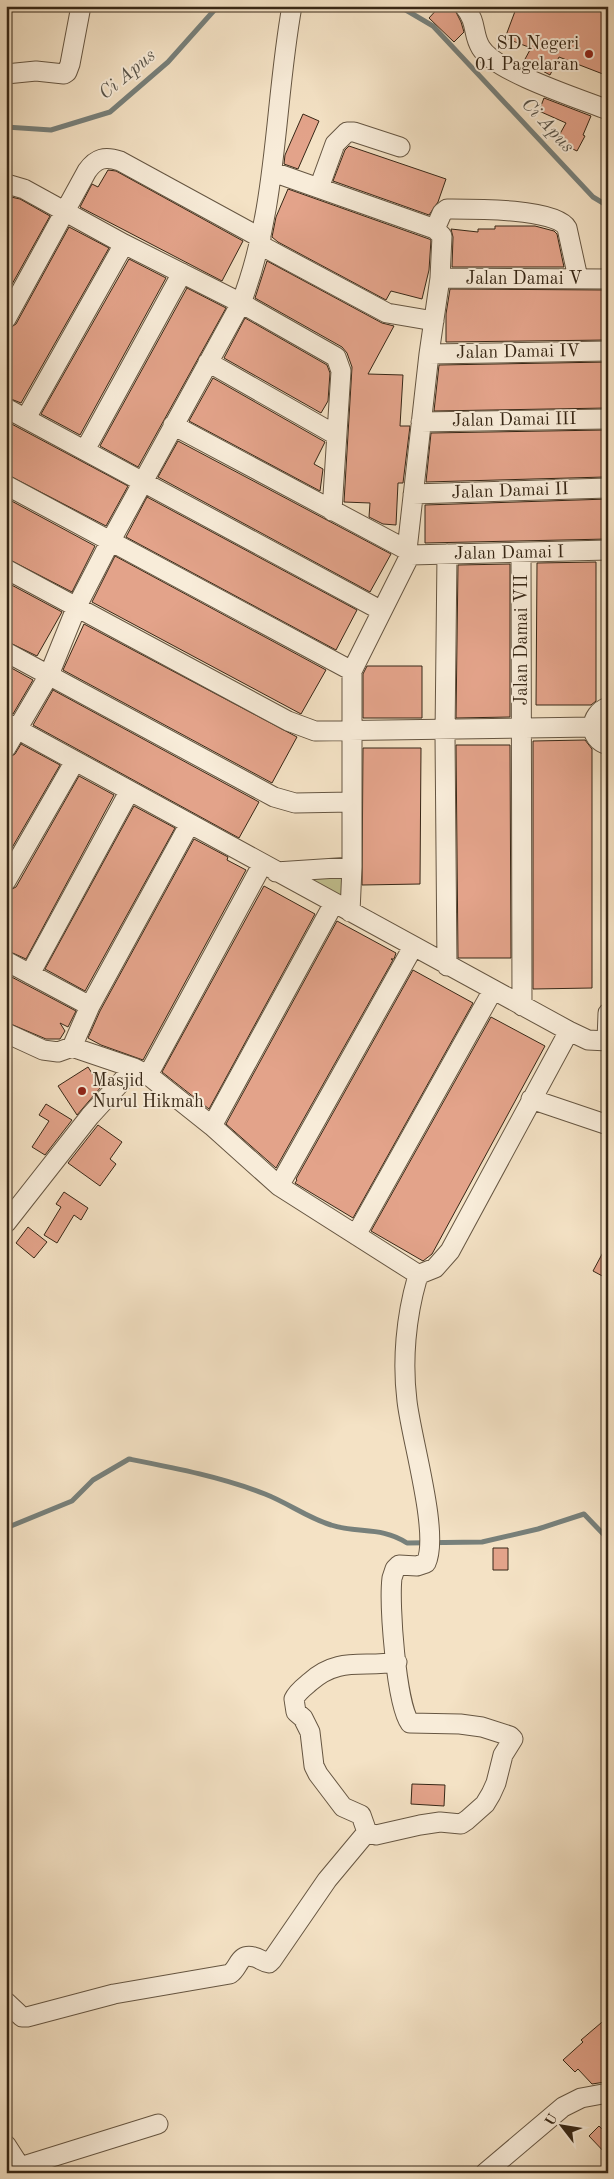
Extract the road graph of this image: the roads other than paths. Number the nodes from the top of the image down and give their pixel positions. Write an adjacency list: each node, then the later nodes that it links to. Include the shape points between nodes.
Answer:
1 (81, 6): 4 (street, via 67,72)
2 (464, 6): 5 (street, via 471,15 486,54 537,83)
3 (291, 9): 7 (street)
4 (6, 74)
5 (608, 110)
6 (400, 147): 9 (street, via 347,132 335,144)
7 (272, 172): 9 (street); 12 (street)
8 (7, 185): 10 (street, via 24,190)
9 (319, 188): 11 (street)
10 (64, 212): 12 (street, via 93,163 110,158); 13 (street); 19 (street)
11 (435, 229): 15 (street, via 440,231 443,241); 16 (street, via 447,209 487,209 553,218 567,228)
12 (260, 242): 18 (street); 20 (street, via 387,313)
13 (124, 244): 14 (street); 25 (street)
14 (182, 273): 18 (street); 30 (street)
15 (440, 278): 16 (street, Jalan Damai V); 20 (street)
16 (578, 278): 17 (street, Jalan Damai V)
17 (608, 279)
18 (241, 303): 23 (street); 29 (street, via 336,357 341,371)
19 (6, 319)
20 (434, 322): 22 (street)
21 (608, 351): 22 (street, Jalan Damai IV)
22 (429, 354): 27 (street)
23 (208, 362): 28 (street); 29 (street)
24 (6, 408): 25 (street)
25 (26, 418): 30 (street)
26 (608, 419): 27 (street, Jalan Damai III)
27 (421, 422): 34 (street)
28 (173, 426): 31 (street); 35 (street)
29 (336, 435): 35 (street)
30 (84, 450): 31 (street)
31 (143, 481): 36 (street); 43 (street)
32 (6, 485): 36 (street)
33 (608, 488): 34 (street, Jalan Damai II)
34 (413, 494): 38 (street)
35 (332, 511): 38 (street)
36 (110, 542): 42 (street); 45 (street)
37 (608, 550): 39 (street, Jalan Damai I)
38 (408, 553): 40 (street, Jalan Damai I); 43 (street)
39 (522, 553): 40 (street, Jalan Damai I); 50 (street, Jalan Damai VII)
40 (447, 554): 51 (street)
41 (6, 569): 42 (street)
42 (77, 606): 46 (street); 52 (street, via 288,721 315,732)
43 (382, 611): 45 (street)
44 (6, 652): 46 (street)
45 (352, 671): 52 (street)
46 (49, 674): 48 (street); 57 (street, via 277,799 296,803)
47 (608, 707): 49 (street, via 596,715)
48 (12, 726): 54 (street); 55 (street)
49 (592, 727): 50 (street); 53 (street, via 596,738)
50 (522, 728): 51 (street); 69 (street, Jalan Damai VII)
51 (445, 729): 52 (street); 65 (street)
52 (352, 731): 57 (street)
53 (608, 746)
54 (6, 748)
55 (75, 761): 56 (street); 61 (street)
56 (129, 792): 58 (street); 66 (street)
57 (352, 802): 59 (street)
58 (189, 824): 60 (street); 68 (street)
59 (352, 867): 60 (street); 62 (street)
60 (269, 868): 62 (street); 75 (street)
61 (6, 881)
62 (342, 908): 63 (street); 78 (street)
63 (414, 947): 65 (street); 79 (street)
64 (6, 961): 66 (street)
65 (447, 966): 67 (street)
66 (30, 974): 68 (street)
67 (493, 990): 69 (street); 81 (street)
68 (90, 1006): 74 (street)
69 (522, 1006): 71 (street)
70 (608, 1013): 73 (street)
71 (569, 1031): 73 (street, via 588,1040); 76 (street)
72 (6, 1033): 74 (street, via 43,1050 58,1052)
73 (608, 1041)
74 (72, 1047): 75 (street)
75 (141, 1071): 78 (street); 80 (street, via 90,1116)
76 (531, 1099): 77 (street); 82 (street, via 450,1251 435,1268)
77 (608, 1125)
78 (212, 1126): 79 (street)
79 (279, 1186): 81 (street)
80 (6, 1222)
81 (356, 1234): 82 (street)
82 (419, 1275): 83 (street, via 409,1315 404,1374 430,1544 428,1561 424,1565 402,1565 394,1572 392,1601)
83 (397, 1662): 84 (street, via 331,1667 316,1676 294,1699 296,1712 310,1732 318,1774 343,1807 361,1815); 84 (street, via 401,1698 410,1723 482,1727 513,1739 503,1755 496,1783 485,1804 461,1824 440,1822 376,1835)
84 (367, 1832): 85 (street, via 327,1880 269,1963 245,1956 230,1974 114,1994 27,2017 22,2017)
85 (6, 2002)
86 (608, 2093): 90 (street, via 582,2098 563,2107)
87 (158, 2124): 89 (street)
88 (6, 2145): 89 (street)
89 (22, 2170)
90 (485, 2173)

